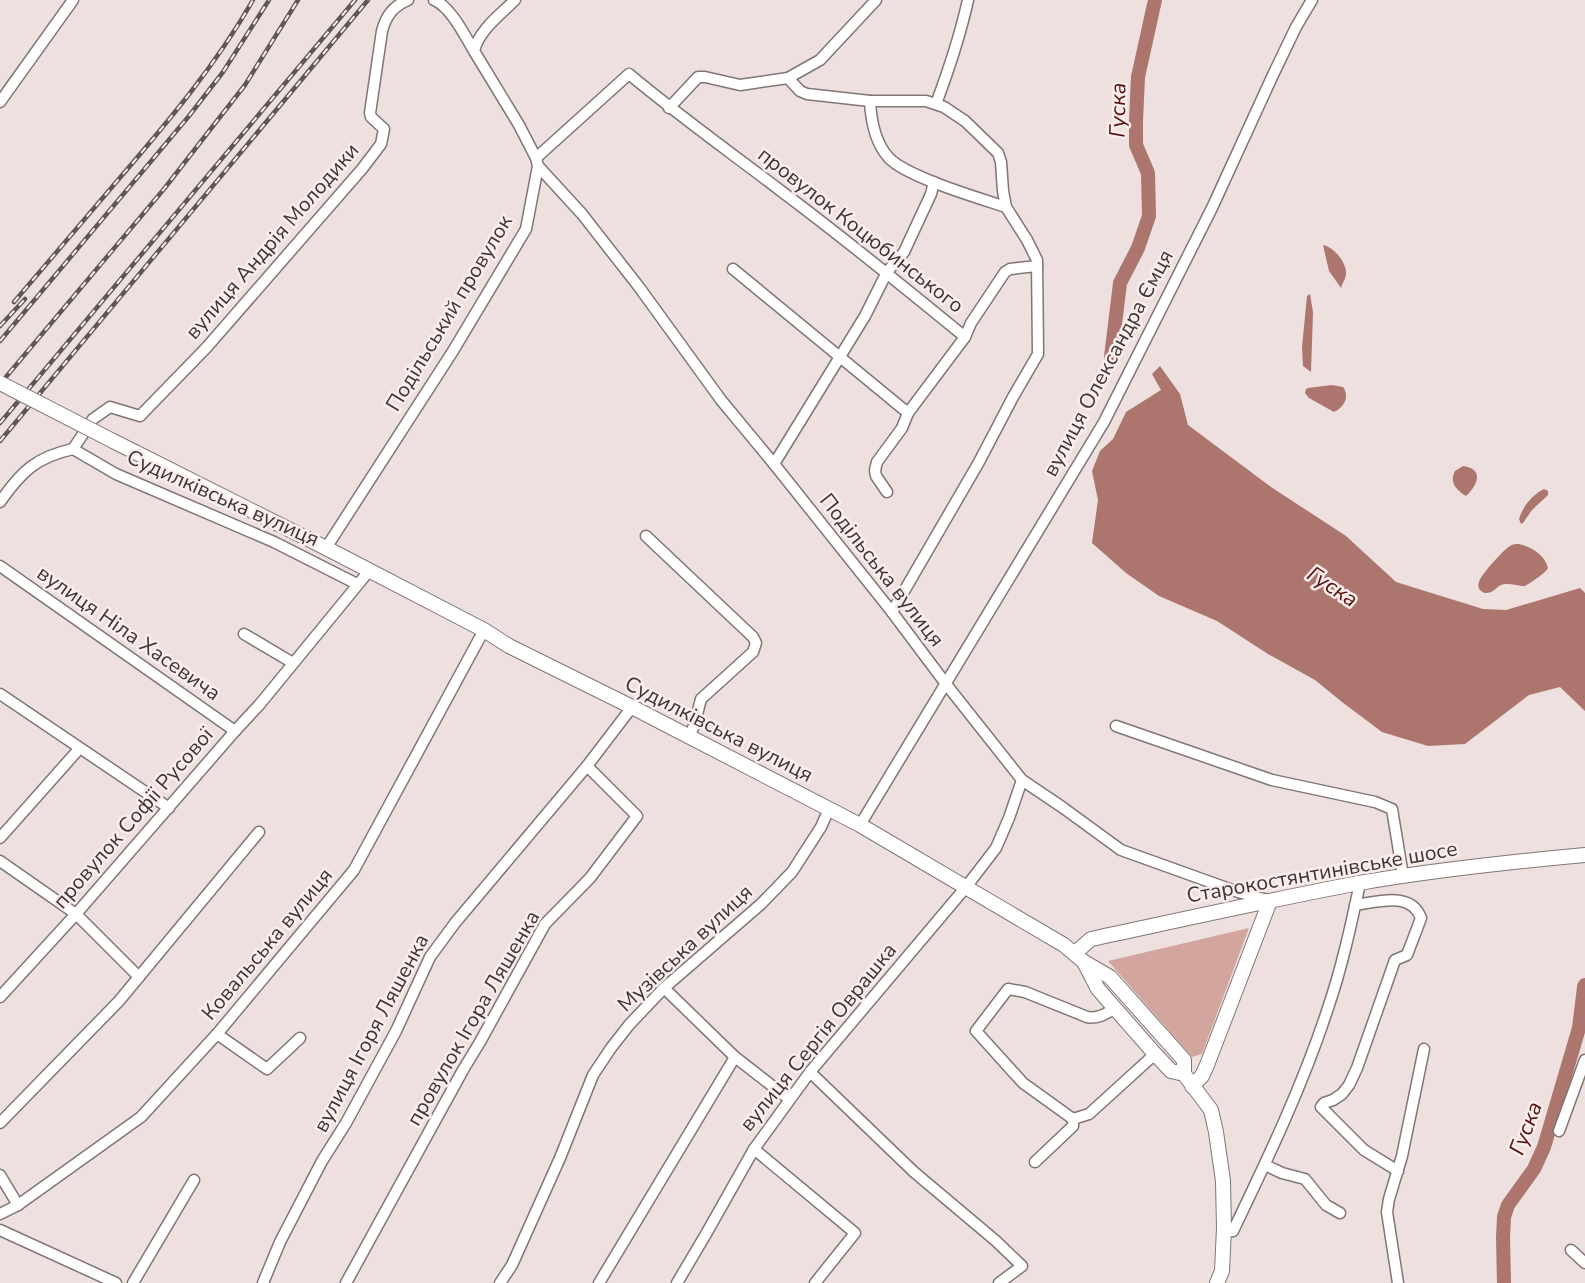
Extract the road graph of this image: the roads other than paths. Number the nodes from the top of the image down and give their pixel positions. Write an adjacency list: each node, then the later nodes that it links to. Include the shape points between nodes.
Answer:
1 (74, 0): 11 (street)
2 (408, 0): 24 (street, вулиця Андрія Молодики, via 389,15 382,31 370,113 384,129 375,153 207,347 140,416 110,407 93,419)
3 (434, 0): 8 (street, via 446,9)
4 (515, 0): 8 (street, via 483,31)
5 (969, 0): 12 (street)
6 (1312, 0): 37 (street, вулиця Олександра Ємця, via 1104,422)
7 (871, 2): 9 (street, via 820,60)
8 (474, 51): 14 (street)
9 (788, 78): 10 (street, via 807,94); 13 (street, via 740,86 698,77)
10 (870, 101): 12 (street); 15 (street, via 872,124 887,156 904,169)
11 (0, 102)
12 (936, 104): 16 (street, via 965,121 998,153)
13 (669, 108): 14 (street, провулок Коцюбинського, via 629,74); 19 (street, провулок Коцюбинського)
14 (537, 162): 25 (street, Подільська вулиця, via 625,268 721,400); 29 (street, Подільський провулок, via 526,229)
15 (934, 182): 16 (street); 19 (street, via 904,252)
16 (1006, 207): 17 (street, via 1032,248)
17 (1037, 266): 20 (street, via 1005,272); 33 (street, via 1038,354)
18 (733, 269): 21 (street)
19 (886, 272): 20 (street, провулок Коцюбинського); 21 (street)
20 (965, 337): 23 (street, провулок Коцюбинського)
21 (840, 357): 23 (street); 25 (street)
22 (0, 383): 29 (main road, Судилківська вулиця, bridge)
23 (908, 413): 26 (street, провулок Коцюбинського, via 875,466 876,476)
24 (73, 449): 27 (street, via 31,466); 32 (street, Судилківська вулиця, via 116,474 274,542)
25 (774, 464): 33 (street, Подільська вулиця)
26 (887, 492)
27 (0, 502)
28 (646, 536): 42 (street, via 756,643 753,652 701,699)
29 (326, 548): 31 (main road, Судилківська вулиця)
30 (0, 566): 41 (street, вулиця Ніла Хасевича)
31 (369, 571): 32 (street, провулок Софії Русової); 34 (main road, Судилківська вулиця)
32 (357, 584): 36 (street, провулок Софії Русової)
33 (891, 612): 37 (street, Подільська вулиця)
34 (484, 630): 39 (main road, Судилківська вулиця); 64 (street, Ковальська вулиця, via 354,870)
35 (244, 634): 36 (street)
36 (293, 663): 41 (street, провулок Софії Русової)
37 (946, 684): 45 (street, Подільська вулиця); 48 (street, вулиця Олександра Ємця)
38 (0, 694): 43 (street)
39 (632, 707): 42 (main road, Судилківська вулиця); 44 (street, вулиця Ігоря Ляшенка)
40 (1116, 726): 53 (street, via 1272,780 1392,809)
41 (235, 731): 46 (street, провулок Софії Русової)
42 (689, 736): 47 (main road, Судилківська вулиця)
43 (79, 749): 46 (street); 50 (street)
44 (587, 766): 92 (street, вулиця Ігоря Ляшенка, via 430,957 396,1031 280,1242); 93 (street, провулок Ігора Ляшенка, via 637,816 590,878 545,924)
45 (1022, 780): 55 (street, вулиця Сергія Оврашка, via 996,848); 56 (street, Подільська вулиця, via 1121,850)
46 (169, 808): 58 (street, провулок Софії Русової)
47 (829, 809): 48 (main road, Судилківська вулиця); 61 (street, Музівська вулиця, via 792,872)
48 (860, 825): 55 (main road, Судилківська вулиця)
49 (259, 832): 60 (street)
50 (0, 838)
51 (1585, 855): 53 (main road, Старокостянтинівське шосе)
52 (0, 861): 58 (street)
53 (1403, 876): 54 (main road, Старокостянтинівське шосе)
54 (1360, 883): 56 (main road, Старокостянтинівське шосе); 57 (street)
55 (966, 887): 59 (main road, Судилківська вулиця, via 1064,945); 70 (street, вулиця Сергія Оврашка)
56 (1270, 901): 59 (main road, Старокостянтинівське шосе, via 1091,939); 71 (main road, via 1202,1076)
57 (1355, 905): 78 (street, via 1329,1006); 79 (street, via 1405,901 1416,908 1421,918 1407,955 1395,960 1349,1085 1321,1107 1364,1150)
58 (76, 914): 60 (street); 62 (street, провулок Софії Русової)
59 (1079, 958): 63 (main road, Судилківська вулиця); 71 (main road, Судилківська вулиця, via 1110,976 1184,1060)
60 (139, 976): 74 (street)
61 (664, 988): 68 (street); 94 (street, Музівська вулиця, via 621,1034 593,1076 560,1158)
62 (0, 997)
63 (1115, 1008): 67 (main road, Судилківська вулиця); 73 (street, via 1099,1017 1087,1017 1008,989 976,1031 1023,1083)
64 (217, 1034): 65 (street, via 267,1069); 82 (street, Ковальська вулиця, via 141,1117)
65 (300, 1038)
66 (1424, 1049): 79 (street)
67 (1155, 1054): 71 (main road, Судилківська вулиця, via 1171,1071); 73 (street, via 1089,1114)
68 (735, 1057): 72 (street); 95 (street)
69 (1585, 1060): 75 (street)
70 (810, 1072): 72 (street, вулиця Сергія Оврашка); 98 (street, via 914,1172 1022,1266)
71 (1188, 1080): 86 (main road, via 1211,1110 1223,1181)
72 (789, 1099): 76 (street, вулиця Сергія Оврашка)
73 (1073, 1119): 77 (street, via 1073,1125)
74 (0, 1123)
75 (1559, 1131)
76 (754, 1149): 96 (street, вулиця Сергія Оврашка); 97 (street, via 855,1233)
77 (1035, 1162)
78 (1265, 1166): 83 (street, via 1305,1179 1326,1205); 86 (street, via 1233,1231)
79 (1398, 1171): 99 (street, via 1387,1212)
80 (0, 1175): 82 (street)
81 (194, 1179): 91 (street)
82 (18, 1205): 84 (street, Ковальська вулиця)
83 (1340, 1213)
84 (0, 1214)
85 (0, 1230): 90 (street)
86 (1224, 1232): 89 (main road)
87 (1571, 1250): 88 (street)
88 (1585, 1263)
89 (1222, 1279)
90 (116, 1283)
91 (133, 1283)
92 (263, 1283)
93 (346, 1283)
94 (500, 1283)
95 (599, 1283)
96 (677, 1283)
97 (815, 1283)
98 (999, 1283)
99 (1398, 1283)

